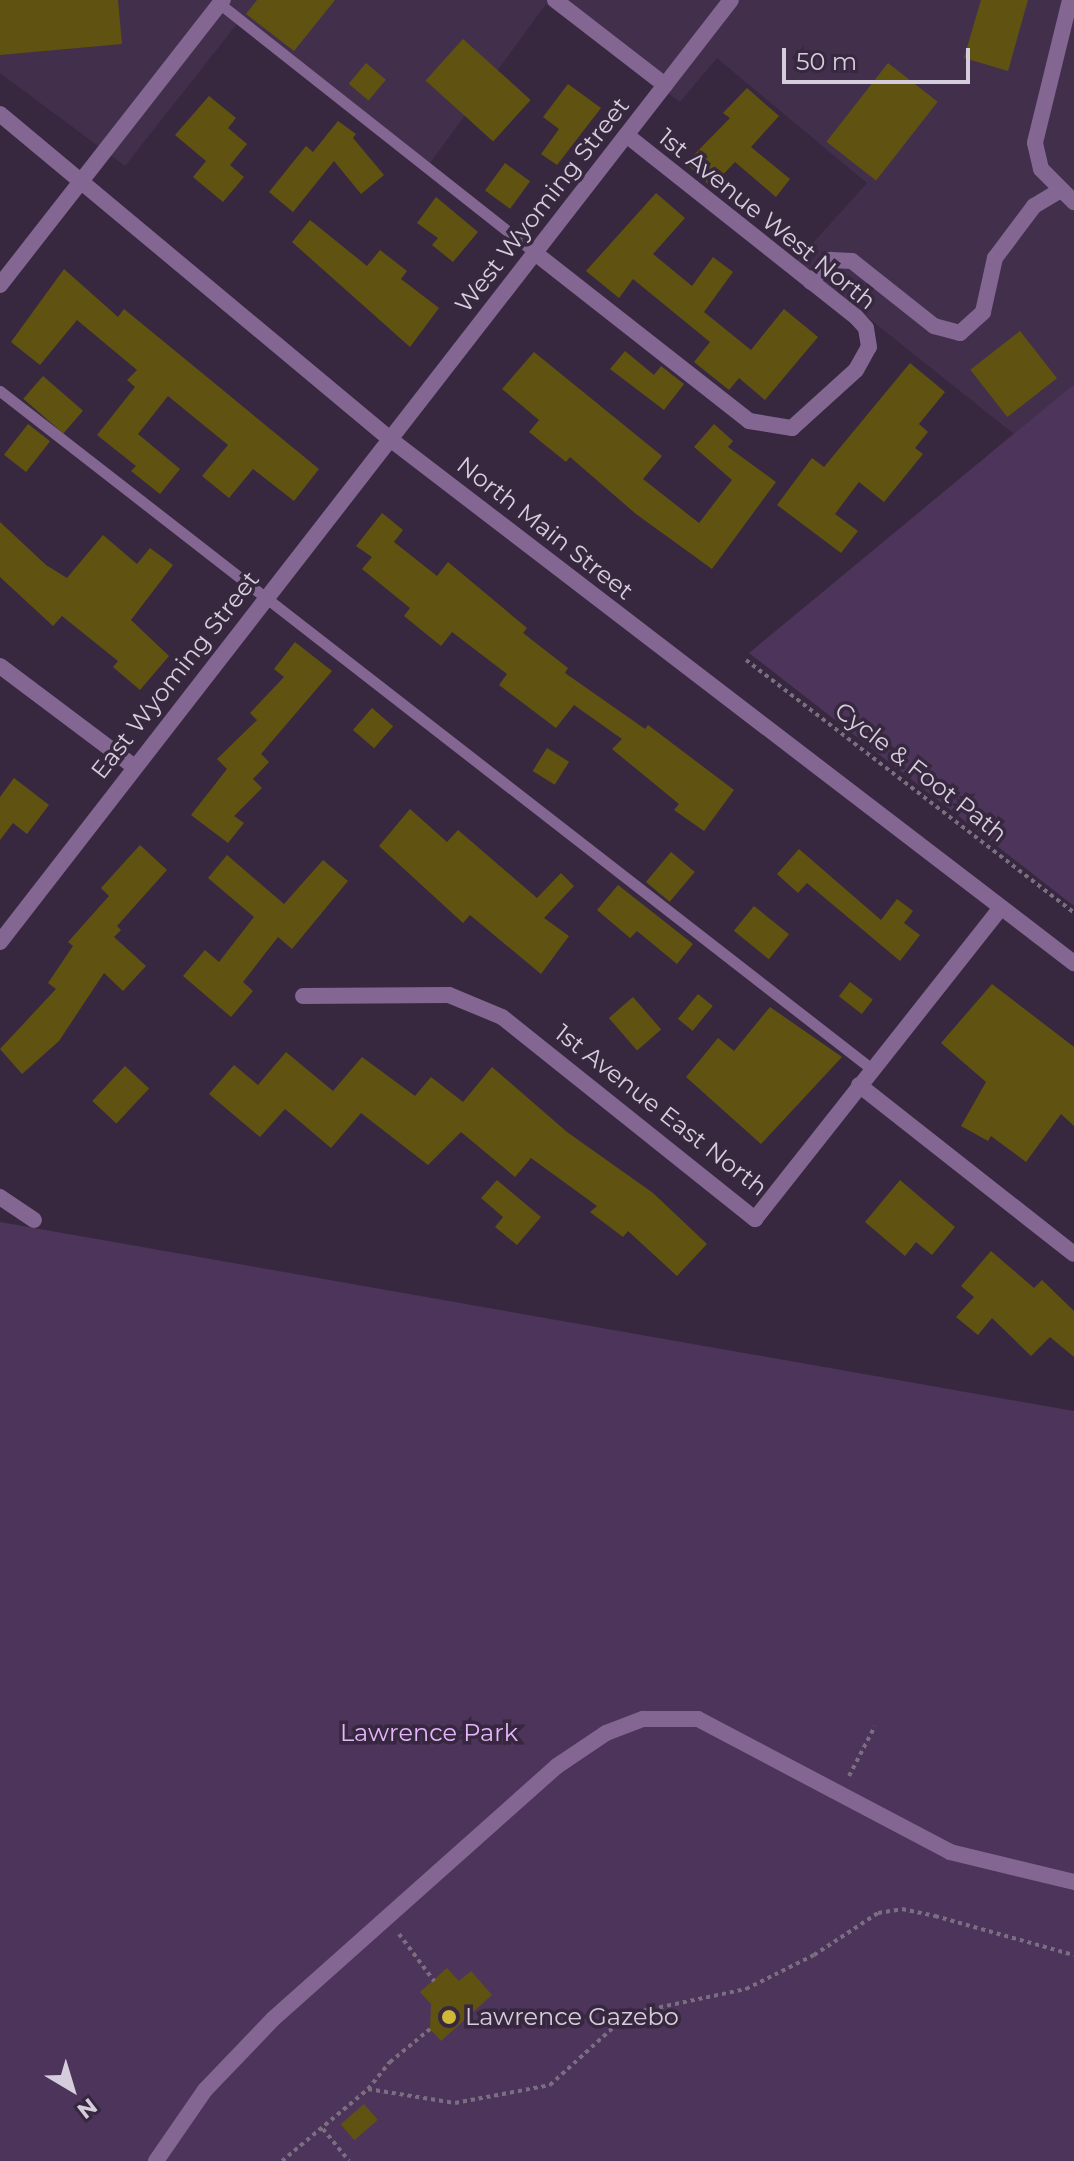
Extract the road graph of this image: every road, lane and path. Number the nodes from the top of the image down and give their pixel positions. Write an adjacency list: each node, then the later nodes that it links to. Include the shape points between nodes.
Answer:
1 (555, 0): 5 (street)
2 (731, 0): 5 (street, West Wyoming Street)
3 (1070, 0): 9 (street, via 1035,143 1041,169)
4 (221, 2): 8 (street); 11 (lane)
5 (665, 85): 7 (street, West Wyoming Street)
6 (0, 114): 8 (street, North Main Street)
7 (626, 135): 11 (street, West Wyoming Street); 12 (street, 1st Avenue West North)
8 (83, 178): 13 (street); 15 (street, North Main Street)
9 (1059, 191): 10 (street); 12 (street, via 1034,206 995,258 983,312 960,333 934,326 852,261 831,260)
10 (1074, 202)
11 (535, 253): 12 (street, 1st Avenue West North, via 735,413 780,428 805,421 856,370 869,347 866,328); 15 (street, West Wyoming Street)
12 (811, 282)
13 (0, 285)
14 (0, 391): 16 (lane)
15 (390, 439): 16 (street, East Wyoming Street); 20 (street, North Main Street)
16 (266, 598): 19 (street, East Wyoming Street); 25 (lane)
17 (746, 660): 21 (path, Cycle & Foot Path)
18 (0, 666): 19 (street)
19 (133, 766): 22 (street, East Wyoming Street)
20 (1001, 908): 23 (street, North Main Street); 25 (street)
21 (1074, 913)
22 (0, 942)
23 (1074, 963)
24 (303, 996): 26 (street, 1st Avenue East North, via 449,995 502,1017 755,1219)
25 (872, 1069): 26 (street)
26 (859, 1085): 29 (street)
27 (0, 1197): 28 (street)
28 (34, 1220)
29 (1074, 1254)
30 (875, 1726): 31 (path)
31 (841, 1792): 32 (street, via 950,1852); 33 (street, via 698,1719 643,1719 606,1733 557,1766)
32 (1074, 1882)
33 (387, 1918): 35 (path); 39 (street, via 205,2090)
34 (1074, 1955): 37 (path, via 924,1913 878,1913 814,1955 746,1989 628,2014 550,2085 455,2103)
35 (434, 1981)
36 (430, 2029): 37 (path, via 390,2062)
37 (368, 2089): 38 (path)
38 (323, 2129): 40 (path); 41 (path)
39 (156, 2161)
40 (282, 2161)
41 (349, 2161)

